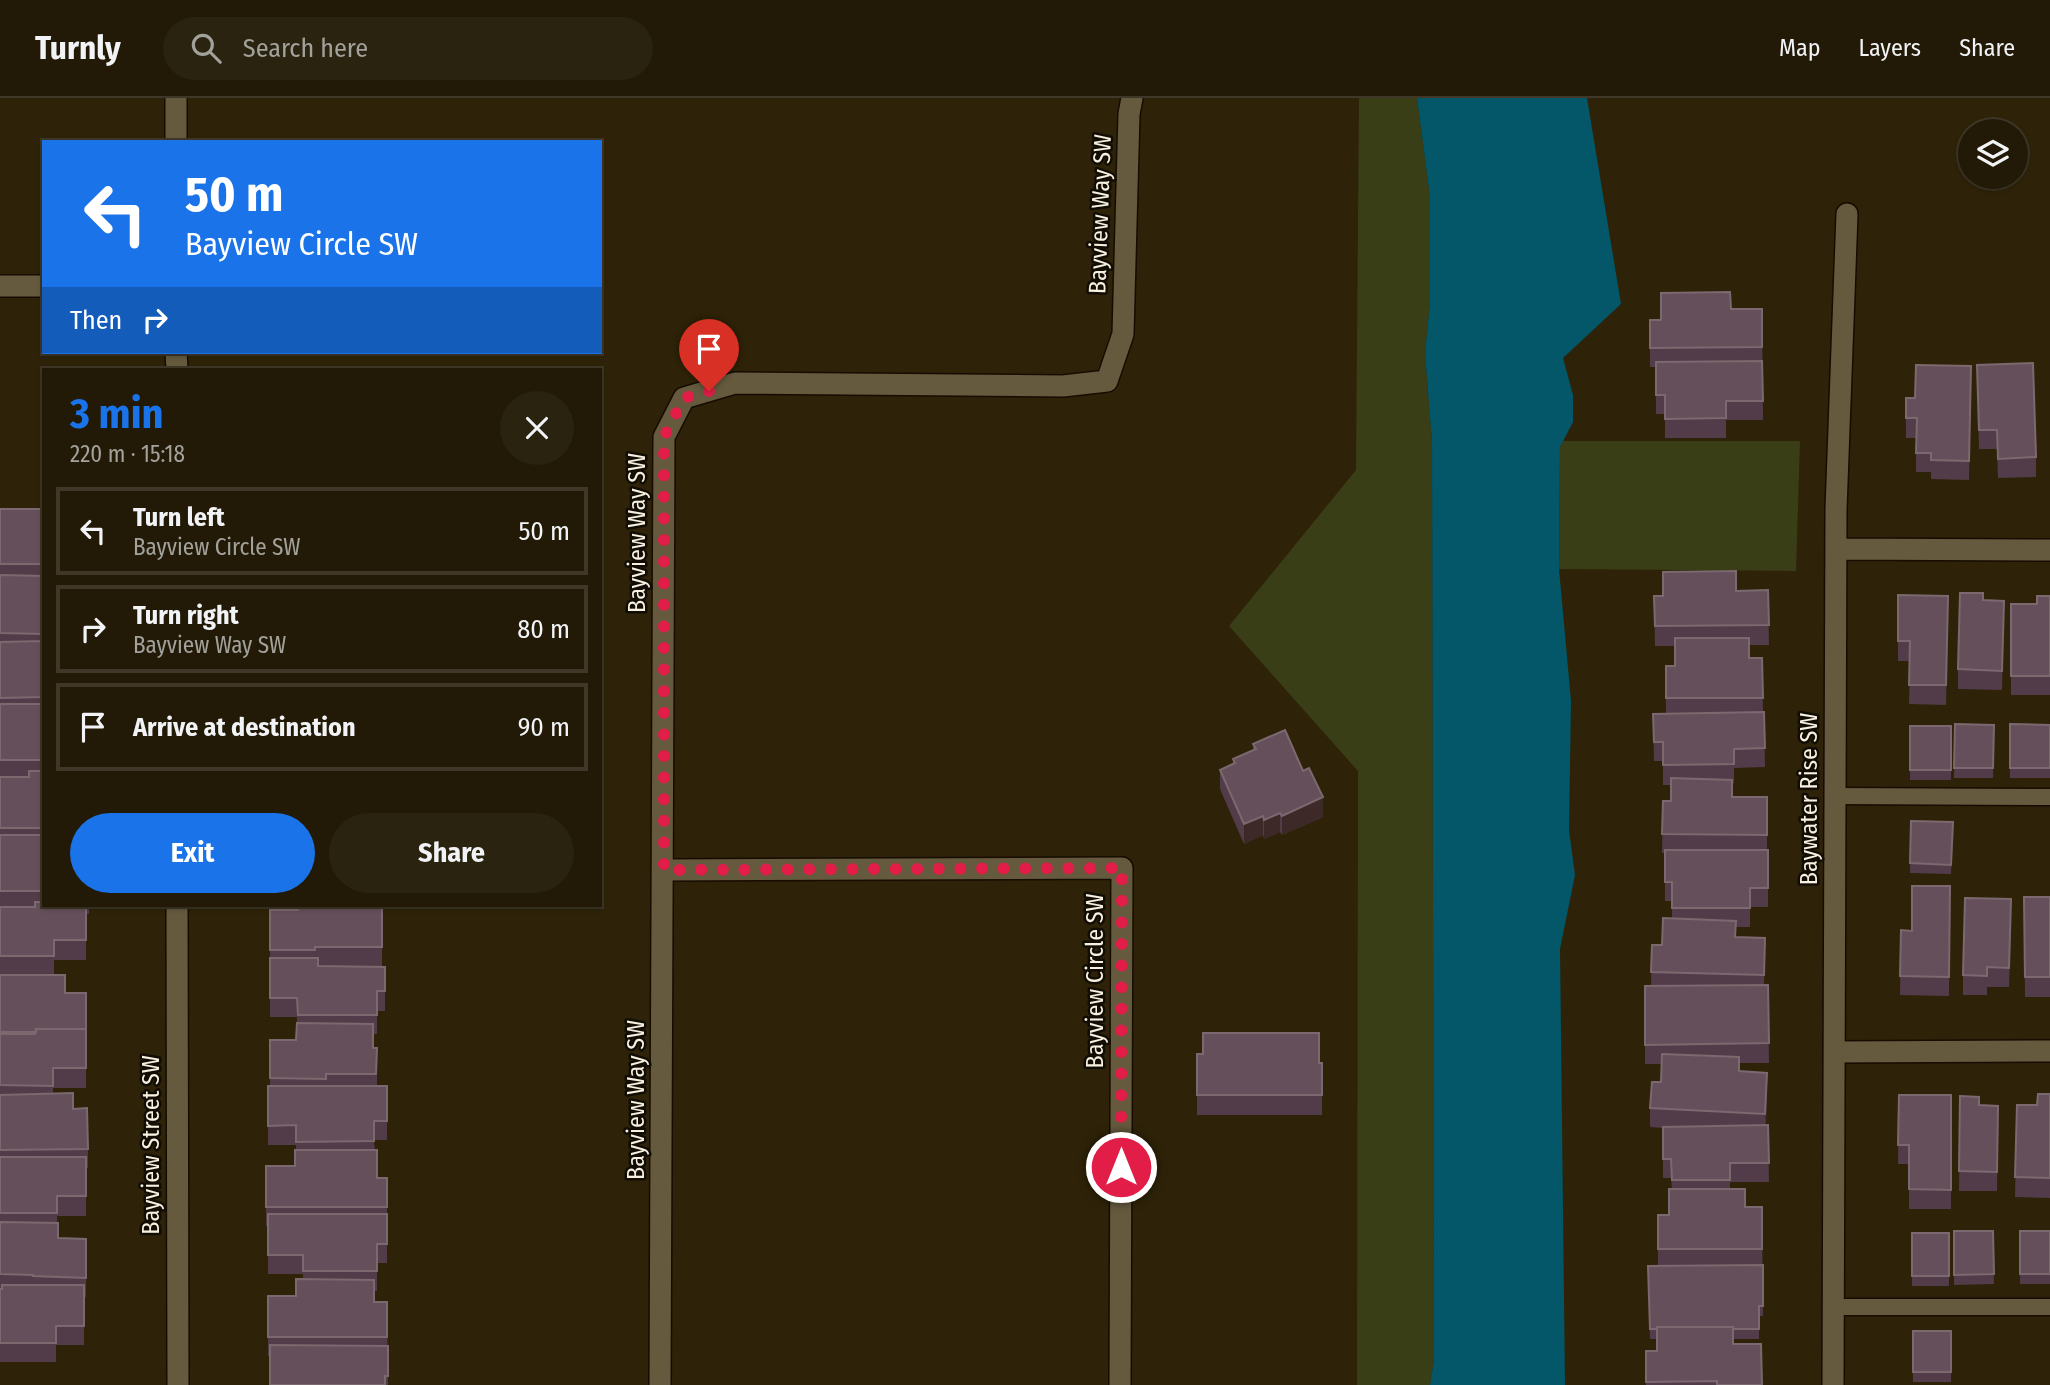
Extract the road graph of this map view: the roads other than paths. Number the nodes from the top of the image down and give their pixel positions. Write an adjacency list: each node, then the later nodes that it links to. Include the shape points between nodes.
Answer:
1 (176, 98): 3 (street)
2 (1132, 98): 11 (street, Bayview Way SW, via 1123,334 1107,381 1063,386 735,383 684,398 664,437)
3 (176, 140)
4 (1847, 214): 7 (street, Baywater Rise SW)
5 (0, 286): 6 (street)
6 (42, 286)
7 (1836, 549): 8 (street); 9 (street, Baywater Rise SW)
8 (2050, 550)
9 (1835, 796): 10 (lane); 14 (street, Baywater Rise SW)
10 (2050, 797)
11 (664, 870): 18 (street, Bayview Way SW); 19 (street, Bayview Circle SW, via 1122,868)
12 (177, 907): 17 (street, Bayview Street SW)
13 (2050, 1051): 14 (street)
14 (1834, 1052): 15 (street, Baywater Rise SW)
15 (1833, 1307): 16 (lane); 20 (street, Baywater Rise SW)
16 (2050, 1307)
17 (178, 1385)
18 (660, 1385)
19 (1120, 1385)
20 (1832, 1385)

